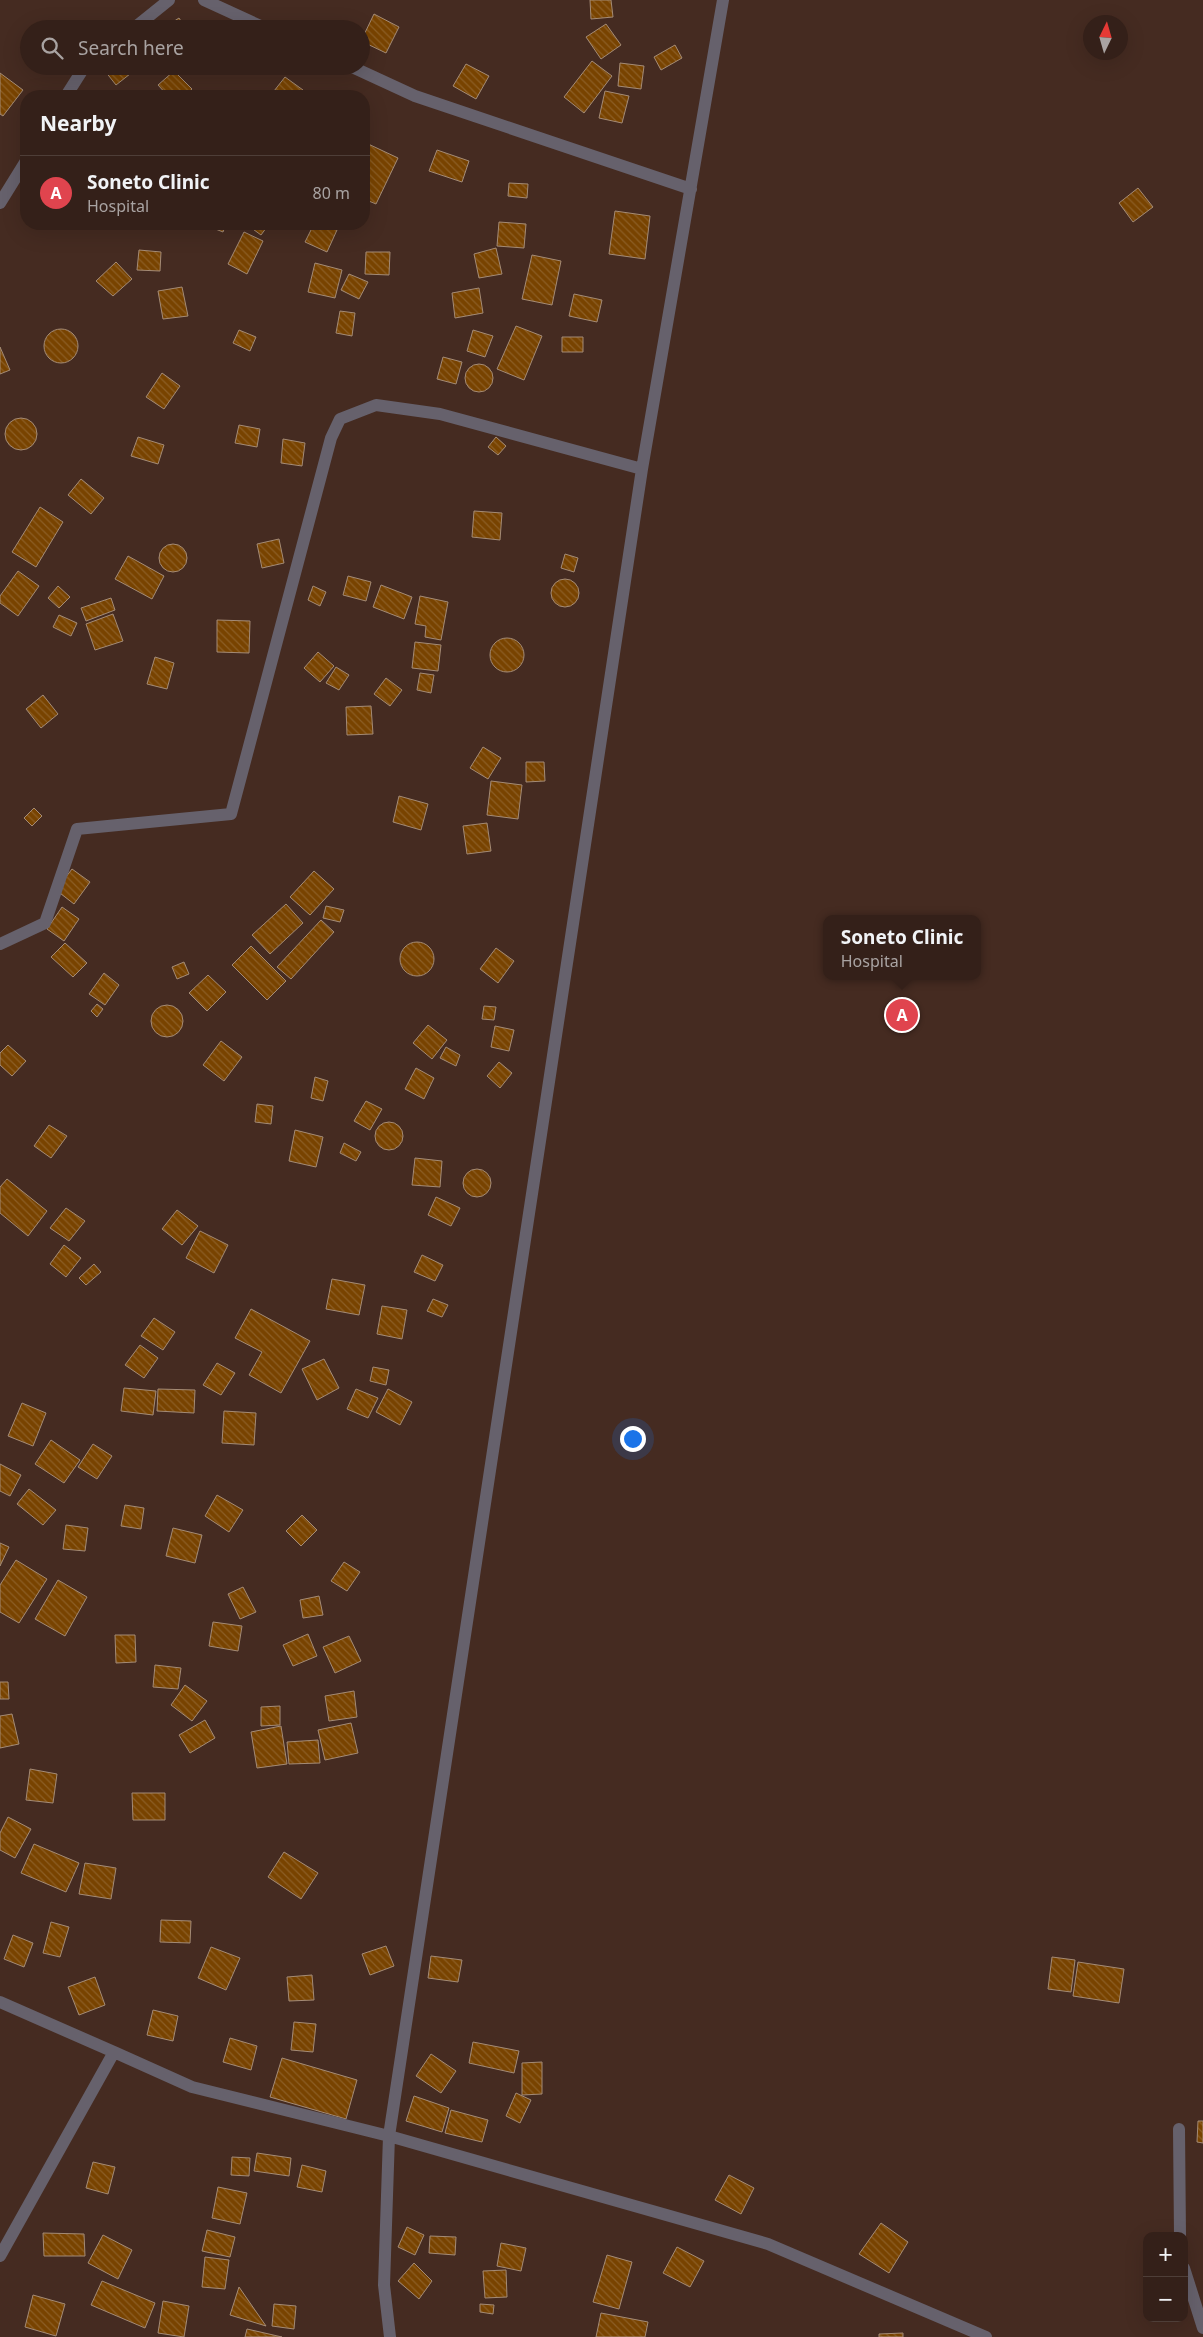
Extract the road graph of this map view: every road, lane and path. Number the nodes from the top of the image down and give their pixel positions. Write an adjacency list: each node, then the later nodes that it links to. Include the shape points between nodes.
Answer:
1 (169, 0): 4 (street)
2 (204, 0): 5 (street)
3 (723, 0): 10 (street)
4 (144, 20)
5 (247, 20)
6 (79, 75): 8 (street)
7 (370, 75): 10 (street, via 415,96)
8 (70, 90)
9 (20, 171): 11 (street)
10 (691, 189): 12 (street)
11 (0, 203)
12 (642, 469): 13 (street, via 440,414 376,405 340,419 331,438 231,814 77,829 45,923); 17 (street)
13 (0, 944)
14 (0, 2002): 15 (street)
15 (114, 2052): 17 (street, via 192,2087); 19 (street)
16 (1179, 2129): 18 (street)
17 (389, 2136): 22 (street, via 384,2285); 23 (street, via 768,2244)
18 (1180, 2232)
19 (0, 2256)
20 (1187, 2277): 21 (street)
21 (1203, 2328)
22 (390, 2337)
23 (986, 2337)

